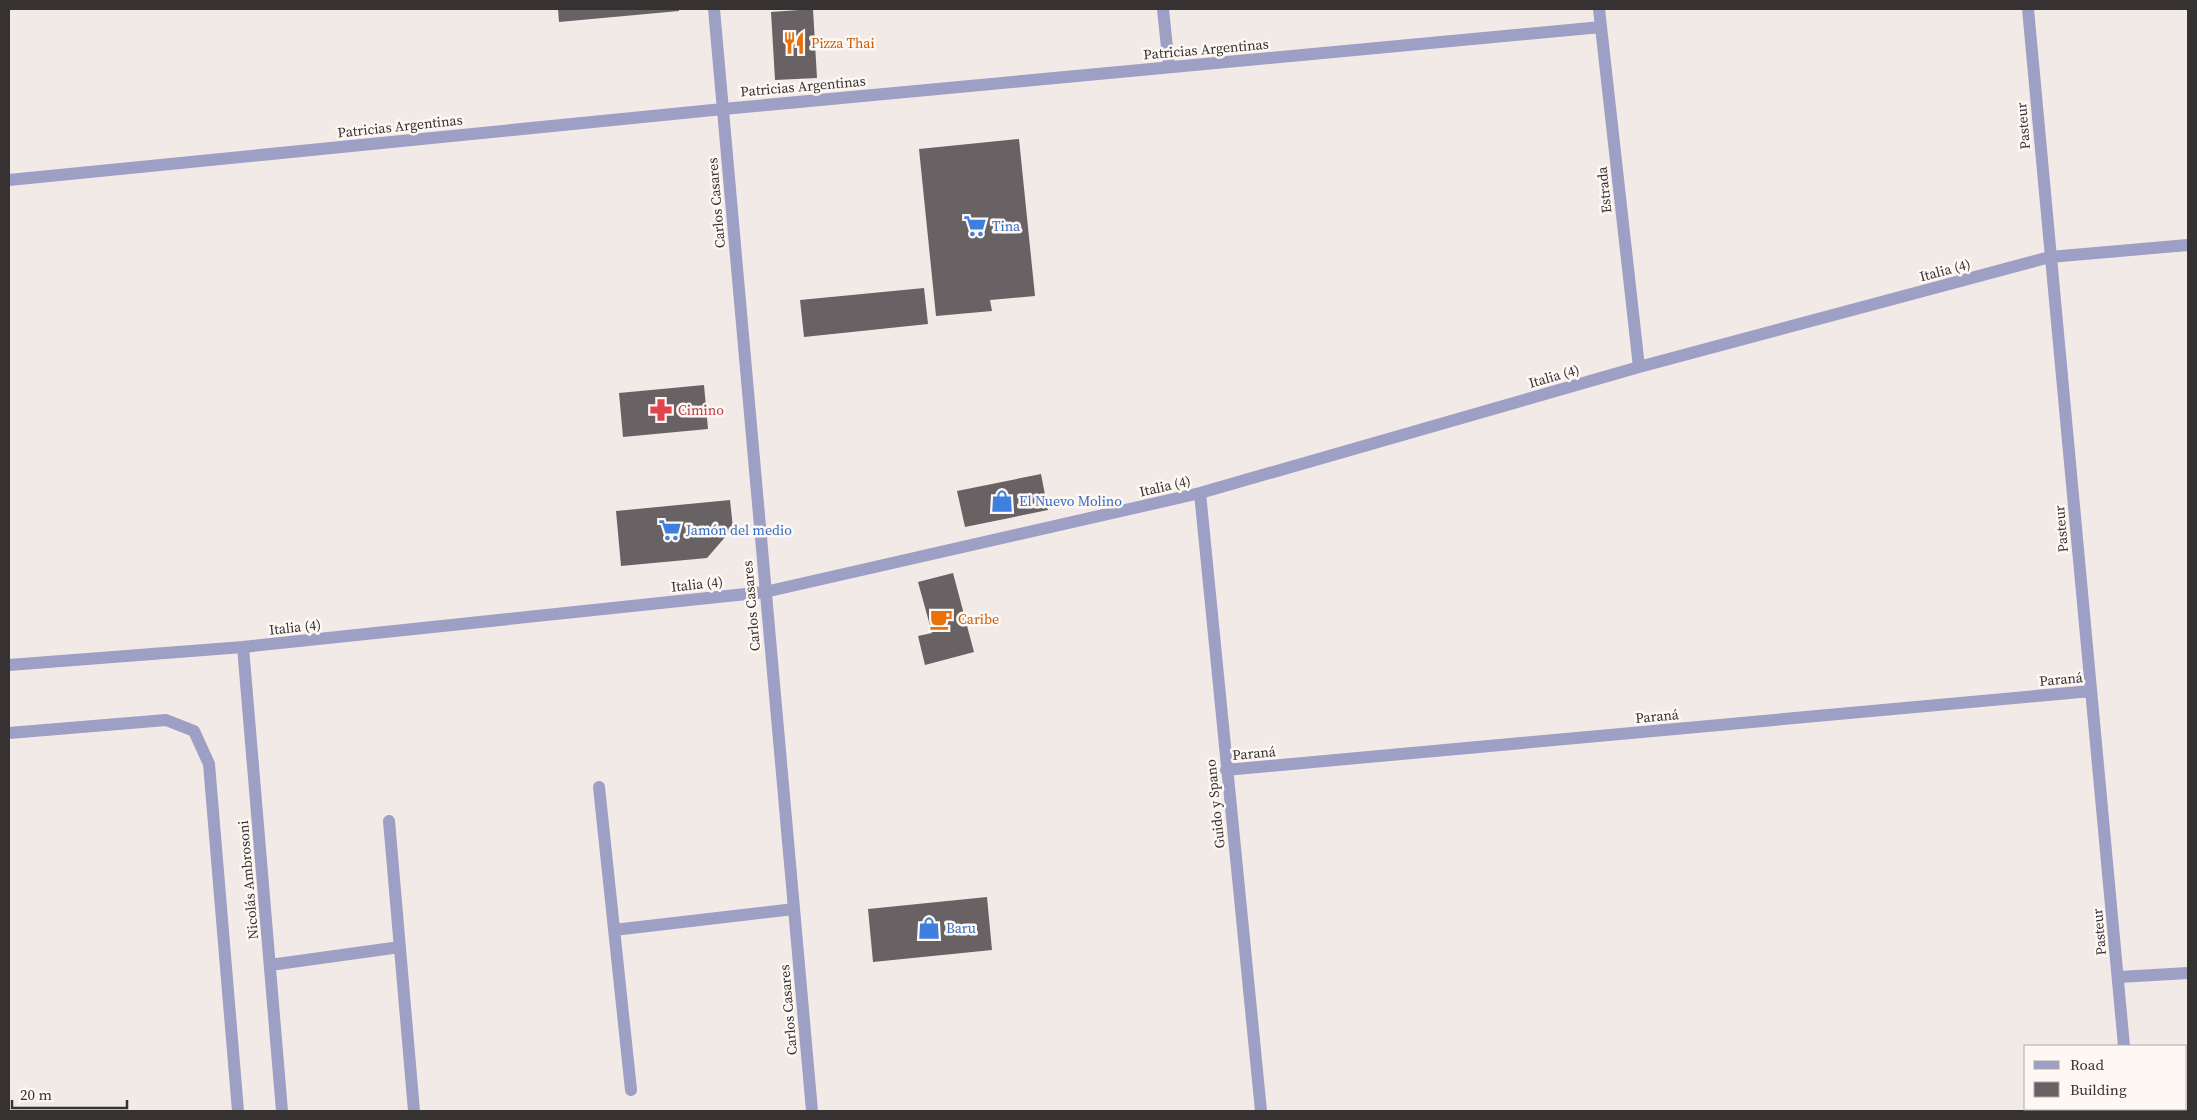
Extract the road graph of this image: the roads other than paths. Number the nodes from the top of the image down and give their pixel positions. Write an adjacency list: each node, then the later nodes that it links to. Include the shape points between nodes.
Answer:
1 (714, 9): 7 (street, Carlos Casares)
2 (1163, 9): 6 (street)
3 (1599, 9): 5 (street, Estrada)
4 (2028, 9): 10 (street, Pasteur)
5 (1601, 27): 6 (street, Patricias Argentinas); 11 (street, Estrada)
6 (1169, 67): 7 (street, Patricias Argentinas)
7 (723, 109): 8 (street, Patricias Argentinas); 13 (street, Carlos Casares)
8 (9, 180)
9 (2188, 245): 10 (street, Italia (4))
10 (2050, 257): 11 (street, Italia (4)); 16 (street, Pasteur)
11 (1638, 367): 12 (street, Italia (4))
12 (1200, 493): 13 (street, Italia (4)); 18 (street, Guido y Spano)
13 (765, 592): 14 (street, Italia (4)); 21 (street, Carlos Casares)
14 (243, 647): 15 (street, Italia (4)); 24 (street, Nicolás Ambrosoni)
15 (9, 665)
16 (2091, 691): 18 (street, Paraná); 26 (street, Pasteur)
17 (9, 733): 29 (street, via 166,720 194,731 209,764)
18 (1226, 770): 33 (street, Guido y Spano)
19 (599, 787): 22 (street)
20 (389, 821): 23 (street)
21 (794, 909): 22 (street); 32 (street, Carlos Casares)
22 (614, 930): 28 (street)
23 (400, 947): 24 (street); 31 (street)
24 (270, 965): 30 (street, Nicolás Ambrosoni)
25 (2188, 973): 26 (street)
26 (2118, 977): 27 (street, Pasteur)
27 (2124, 1045)
28 (631, 1090)
29 (238, 1111)
30 (282, 1111)
31 (414, 1111)
32 (812, 1111)
33 (1261, 1111)

